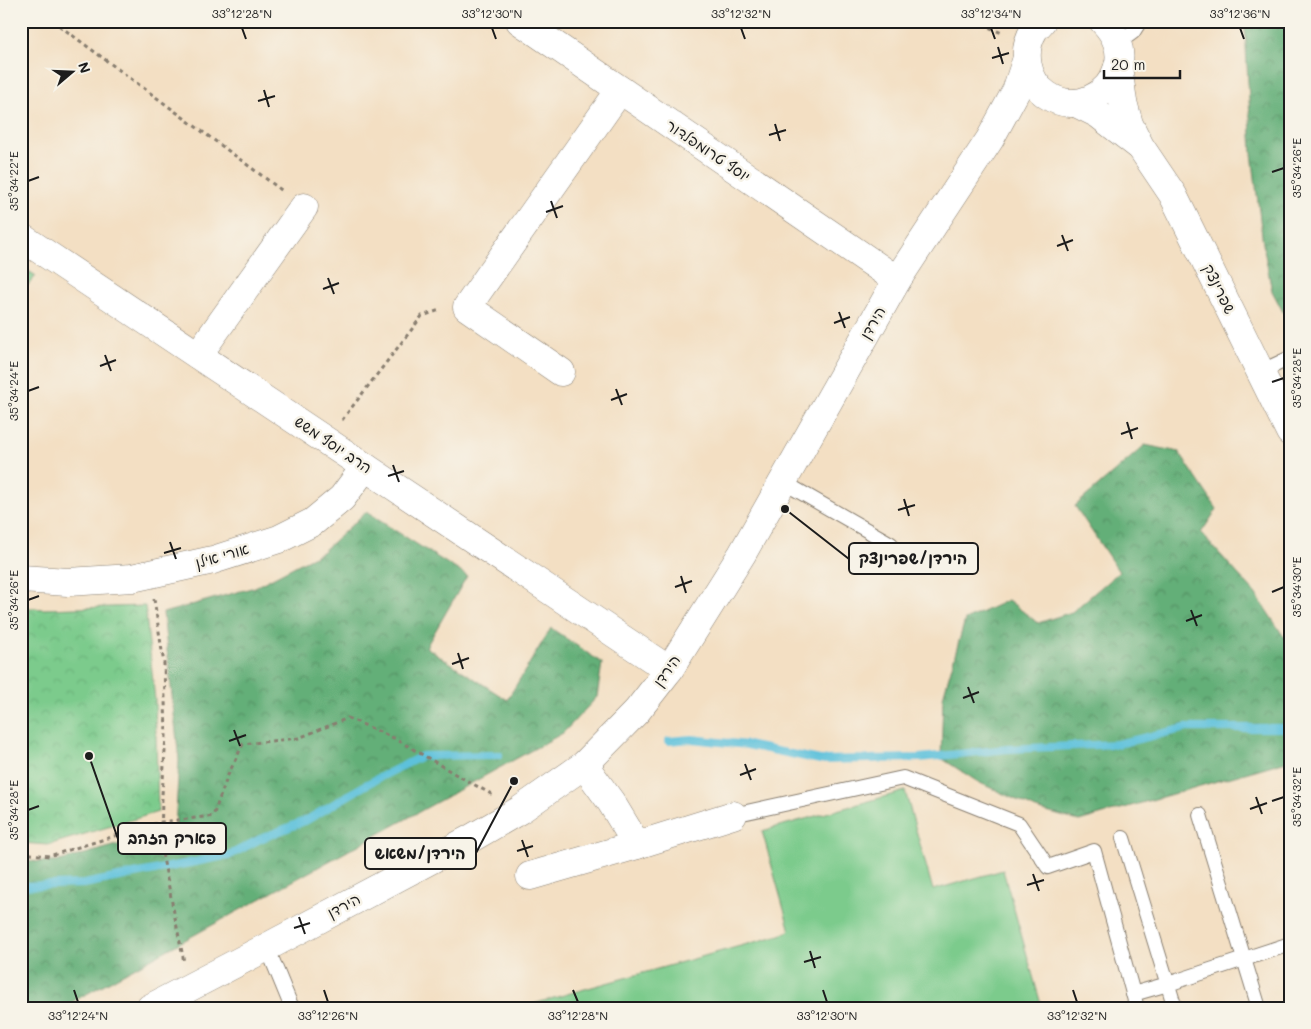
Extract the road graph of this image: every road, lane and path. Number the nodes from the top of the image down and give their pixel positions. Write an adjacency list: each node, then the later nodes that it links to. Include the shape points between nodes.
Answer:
1 (54, 21): 12 (path)
2 (520, 21): 5 (street, יוסף טרומפלדור)
3 (975, 21): 6 (path)
4 (1140, 21): 7 (lane, via 1133,32)
5 (550, 30): 8 (street, יוסף טרומפלדור)
6 (1034, 35): 9 (street, שפרינצק, via 1028,69 1047,95); 10 (street, הירדן, via 1016,91)
7 (1112, 36): 9 (street, הירדן, via 1115,76 1105,90 1092,99); 11 (street, שפרינצק, via 1129,124)
8 (620, 90): 14 (street, יוסף טרומפלדור); 18 (street, via 467,307)
9 (1069, 102): 10 (street, הירדן, via 1031,108 1012,118); 11 (street, שפרינצק, via 1098,114)
10 (990, 139): 14 (street, הירדן)
11 (1143, 149): 19 (street, שפרינצק, via 1173,196)
12 (304, 207): 16 (street)
13 (21, 237): 16 (street, הרב יוסף משש)
14 (897, 280): 23 (street, הירדן)
15 (440, 310): 20 (path, via 422,316)
16 (198, 355): 22 (street, הרב יוסף משש)
17 (1290, 358): 19 (lane)
18 (561, 372)
19 (1260, 372): 21 (street, שפרינצק)
20 (342, 420)
21 (1290, 432)
22 (365, 467): 25 (street, אורי אילן, via 342,498 313,522 279,539 213,560); 27 (street, הרב יוסף משש)
23 (782, 482): 24 (lane); 27 (street, הירדן, via 742,554)
24 (891, 544)
25 (150, 574): 26 (street, אורי אילן, via 68,582); 32 (path, via 164,664 166,736)
26 (21, 579)
27 (669, 670): 28 (street, הירדן, via 637,711)
28 (584, 766): 29 (street, הירדן); 34 (street)
29 (520, 810): 32 (path, via 396,739 348,718 299,738 243,744 213,816); 38 (street, הירדן)
30 (1200, 814): 39 (lane)
31 (733, 815): 34 (street); 42 (lane, via 902,778 1019,824 1048,867 1094,851)
32 (161, 822): 35 (path, via 49,856); 41 (path, via 161,848)
33 (1123, 838): 40 (lane)
34 (637, 845): 36 (street)
35 (21, 854)
36 (530, 876)
37 (1290, 944): 39 (lane)
38 (267, 947): 41 (street, הירדן); 44 (lane)
39 (1244, 960): 40 (lane); 47 (lane)
40 (1168, 984): 42 (lane); 46 (lane)
41 (189, 988): 43 (street, הירדן)
42 (1133, 994): 45 (lane)
43 (150, 1008)
44 (292, 1008)
45 (1137, 1008)
46 (1175, 1008)
47 (1259, 1008)

